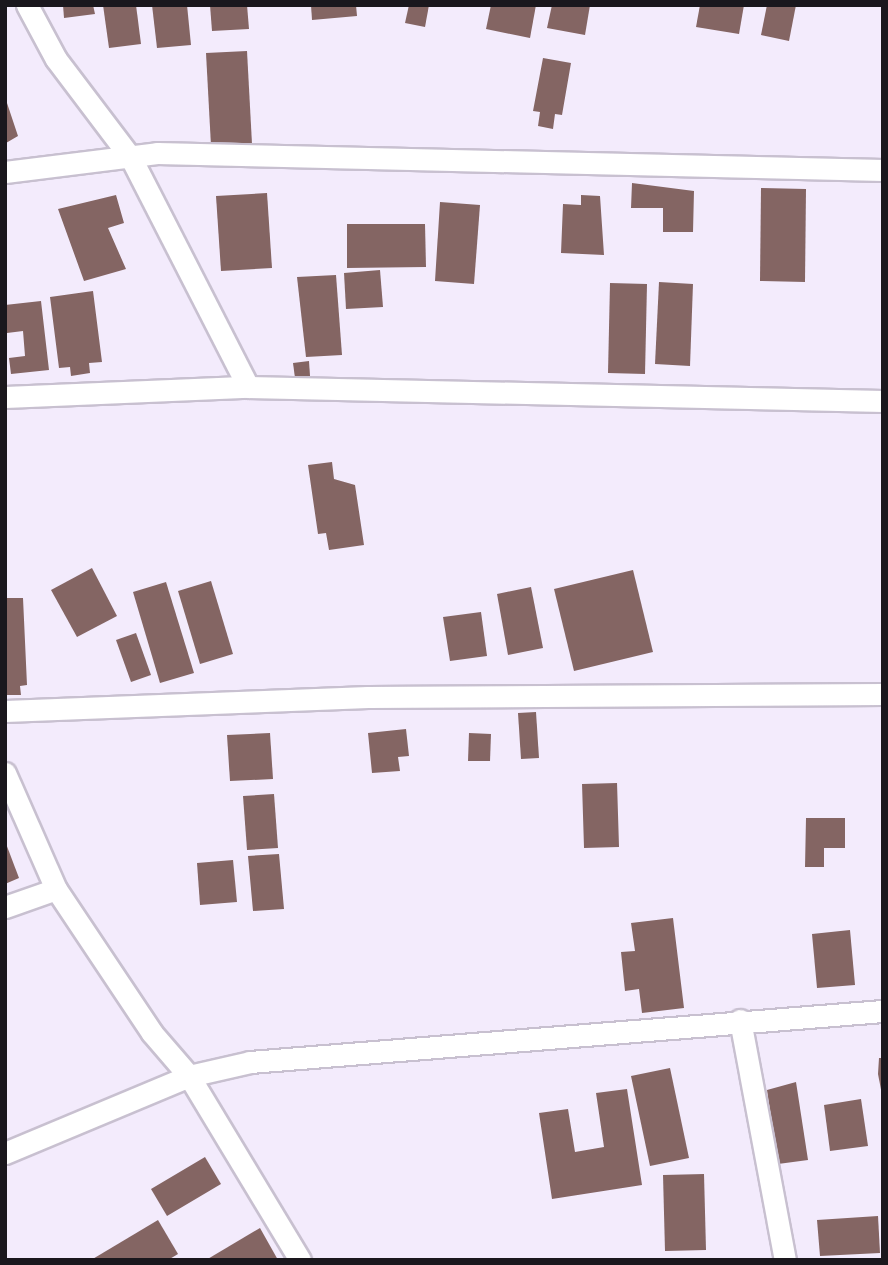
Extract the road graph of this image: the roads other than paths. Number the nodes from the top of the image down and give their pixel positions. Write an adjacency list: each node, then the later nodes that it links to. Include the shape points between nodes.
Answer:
1 (27, 5): 2 (street, via 56,59)
2 (131, 158): 3 (street, via 157,153); 4 (street); 5 (street)
3 (883, 170)
4 (5, 173)
5 (248, 387): 6 (street); 7 (street)
6 (5, 397)
7 (883, 401)
8 (883, 694): 9 (street, via 368,697)
9 (5, 711)
10 (5, 773): 11 (street)
11 (56, 890): 12 (street); 15 (street, via 145,1023)
12 (5, 907)
13 (883, 1011): 14 (street)
14 (740, 1020): 15 (street, via 250,1062); 18 (street)
15 (189, 1076): 16 (street); 17 (street)
16 (5, 1153)
17 (300, 1260)
18 (785, 1260)

